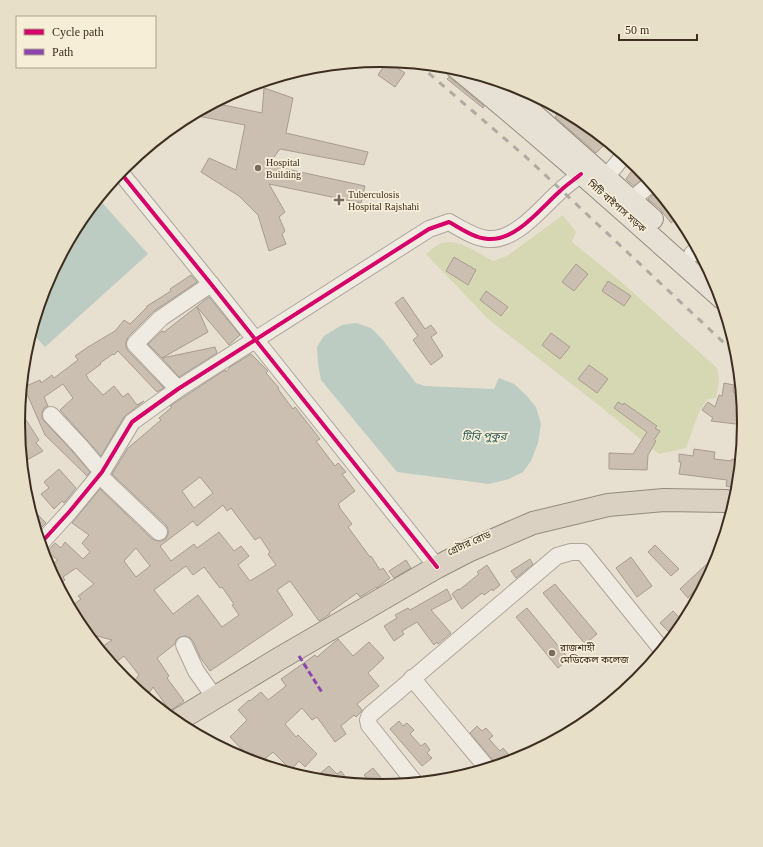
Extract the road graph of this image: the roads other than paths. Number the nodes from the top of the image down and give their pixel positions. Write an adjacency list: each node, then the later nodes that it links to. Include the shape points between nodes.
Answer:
1 (468, 78): 4 (main road, সিটি বাইপাস সড়ক)
2 (507, 90): 6 (main road)
3 (621, 159): 6 (street)
4 (581, 174): 6 (main road, সিটি বাইপাস সড়ক); 12 (street, via 521,228 500,238 487,239 448,222 429,229)
5 (124, 177): 10 (street)
6 (601, 183): 8 (main road); 11 (main road, সিটি বাইপাস সড়ক)
7 (648, 186): 8 (street)
8 (631, 200): 9 (main road)
9 (692, 248)
10 (211, 284): 12 (street); 13 (street, via 162,318 135,344)
11 (712, 289)
12 (255, 339): 13 (street); 20 (street)
13 (178, 389): 15 (street, via 132,422)
14 (51, 415): 15 (street, via 80,446)
15 (100, 473): 18 (street); 19 (street)
16 (729, 502): 20 (highway, গ্রেটার রোড, via 664,500 608,505 533,523)
17 (727, 512): 21 (highway, গ্রেটার রোড, via 670,509 618,512 541,530 475,558)
18 (159, 532)
19 (45, 539)
20 (437, 567): 21 (highway, গ্রেটার রোড)
21 (381, 605): 25 (highway, গ্রেটার রোড, via 277,660); 27 (highway, গ্রেটার রোড, via 284,665)
22 (184, 645): 25 (street, via 196,671)
23 (660, 647): 24 (street, via 582,552 571,552 557,556)
24 (412, 678): 28 (street); 29 (street, via 370,714 368,720 369,725)
25 (215, 698): 26 (highway, গ্রেটার রোড)
26 (184, 721)
27 (185, 721)
28 (484, 765)
29 (412, 778)

